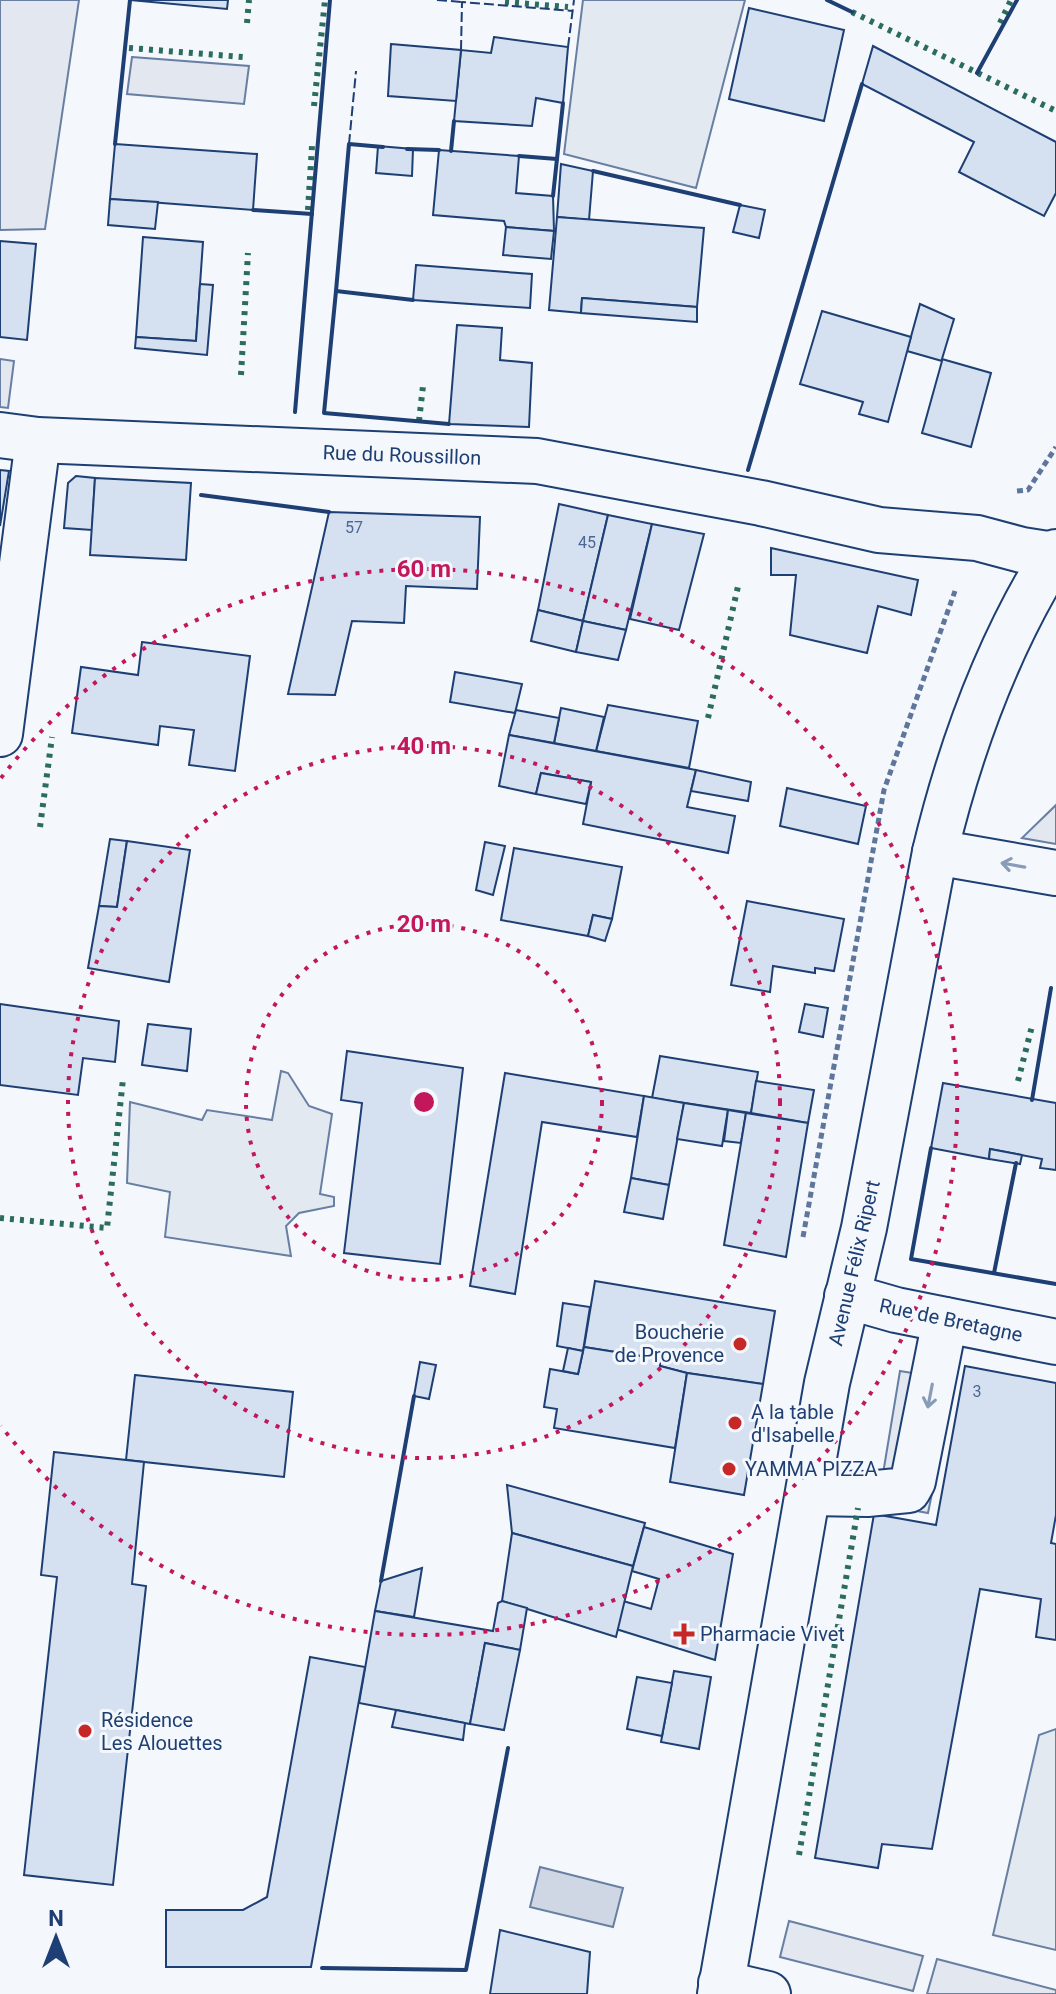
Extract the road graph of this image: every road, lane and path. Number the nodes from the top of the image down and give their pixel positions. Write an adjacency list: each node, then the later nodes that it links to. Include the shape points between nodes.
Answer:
1 (19, 437): 4 (street, Rue du Roussillon, via 537,461 879,530 977,538); 5 (street, Rue du Roussillon)
2 (1056, 447): 3 (path, via 1028,490)
3 (1013, 492)
4 (1055, 554): 6 (street, Avenue Félix Ripert, via 1008,641 972,726)
5 (0, 734)
6 (935, 852): 7 (street, one-way to 6); 8 (street, Avenue Félix Ripert)
7 (1056, 873)
8 (847, 1296): 9 (street, Rue de Bretagne); 11 (street, Avenue Félix Ripert)
9 (945, 1320): 10 (street, Rue de Bretagne); 11 (street, one-way to 11, via 908,1490)
10 (1056, 1342)
11 (809, 1493): 12 (street, Avenue Félix Ripert)
12 (720, 1988): 13 (street)
13 (768, 1994)

